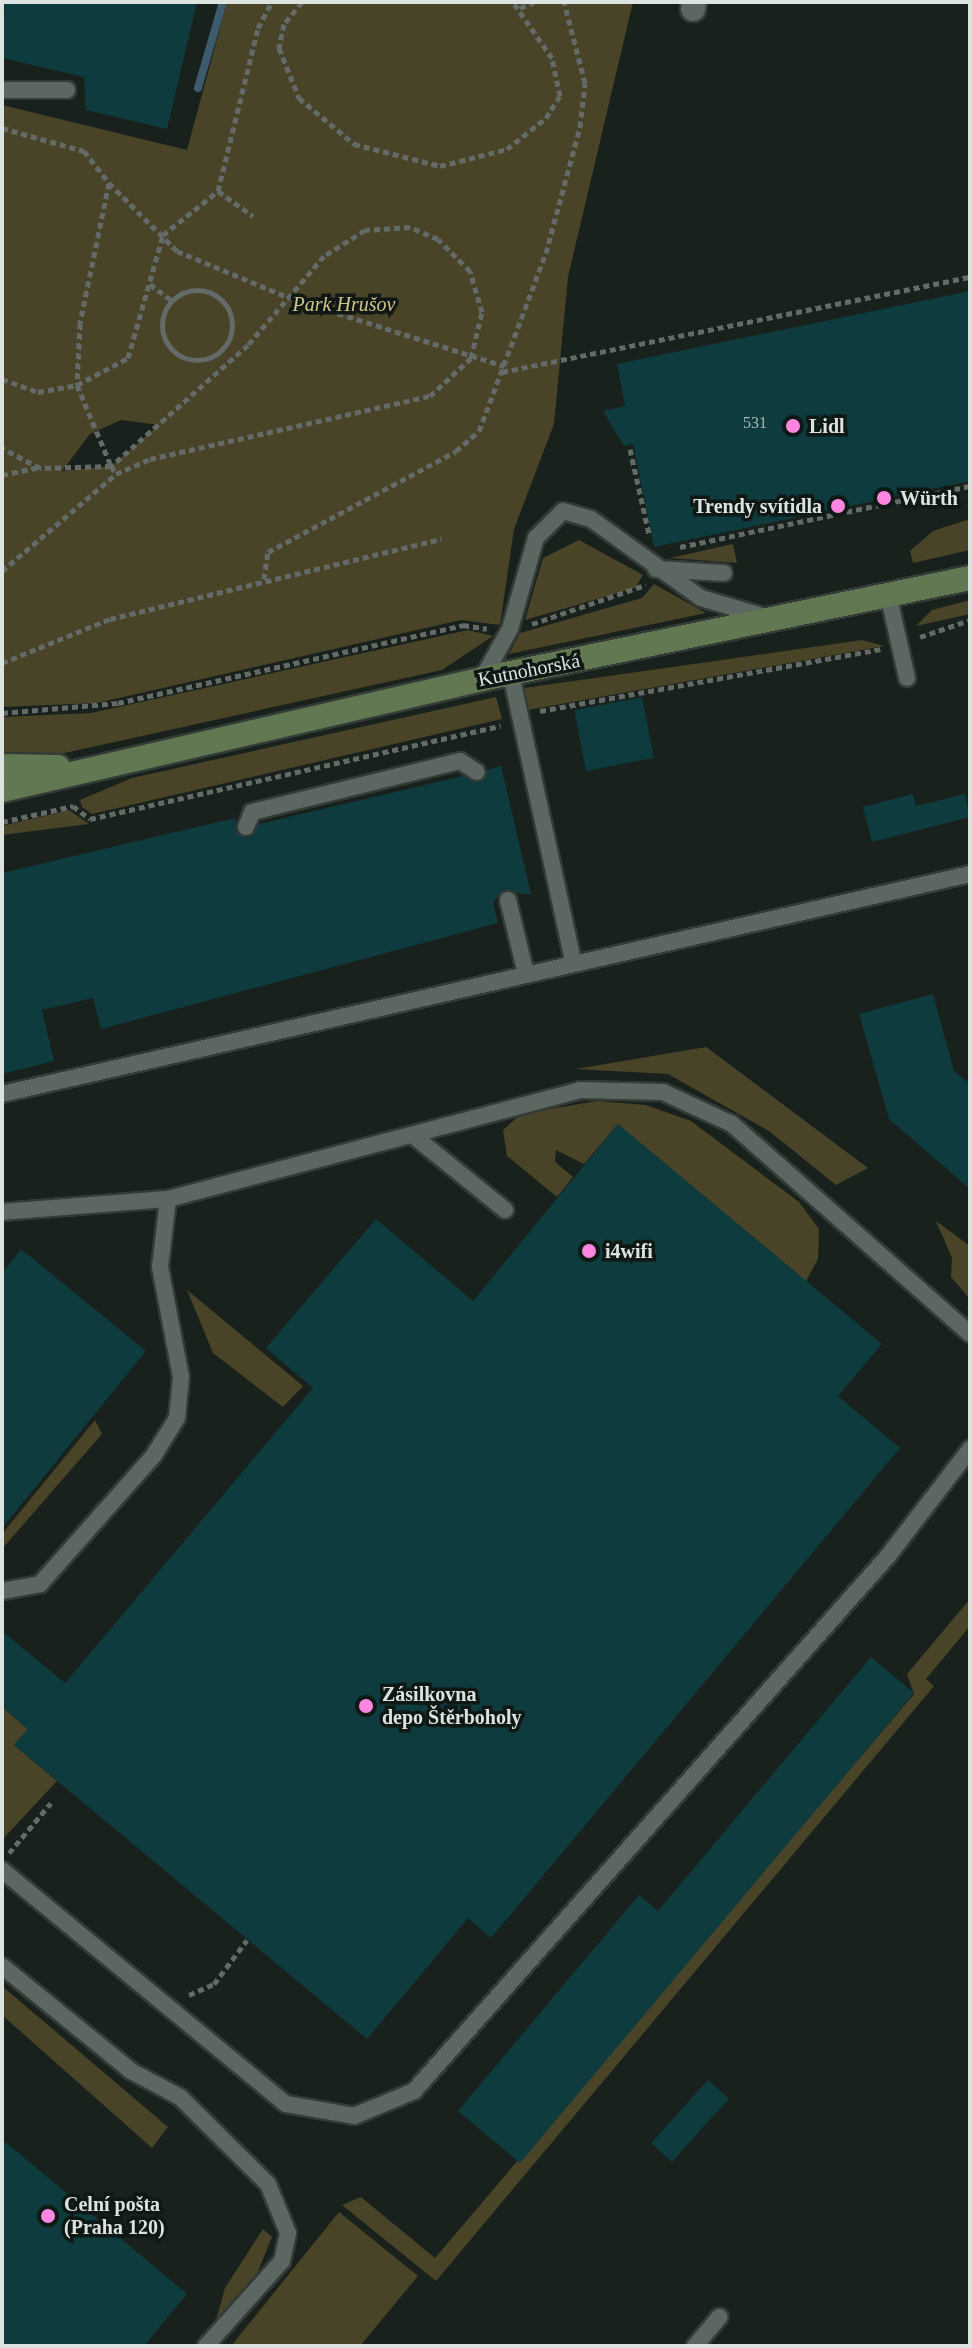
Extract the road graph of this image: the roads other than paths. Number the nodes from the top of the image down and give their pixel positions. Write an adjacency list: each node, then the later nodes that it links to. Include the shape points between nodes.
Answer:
1 (2, 90): 2 (lane)
2 (67, 90)
3 (724, 573): 4 (lane)
4 (652, 574): 7 (lane, via 701,598); 10 (lane, via 591,519 563,511 536,538 510,629)
5 (970, 578): 6 (main road, Kutnohorská)
6 (889, 598): 7 (main road, Kutnohorská); 9 (lane)
7 (780, 620): 8 (main road, Kutnohorská)
8 (511, 674): 10 (main road, Kutnohorská); 18 (lane)
9 (907, 678)
10 (482, 679): 12 (main road, Kutnohorská)
11 (2, 766): 12 (main road, Kutnohorská)
12 (89, 767): 14 (main road, Kutnohorská)
13 (477, 772): 15 (lane, via 460,761 252,812)
14 (2, 790)
15 (246, 827)
16 (970, 874): 18 (lane)
17 (508, 900): 19 (lane)
18 (573, 960): 19 (lane)
19 (525, 970): 20 (lane)
20 (2, 1094)
21 (415, 1137): 22 (lane); 23 (lane); 25 (lane, via 580,1090 663,1092 732,1124)
22 (168, 1199): 24 (lane); 27 (lane, via 160,1267 181,1377 177,1418 154,1455 40,1584)
23 (505, 1210)
24 (2, 1212)
25 (970, 1334)
26 (970, 1449): 28 (lane, via 888,1556 414,2091 354,2116 286,2104)
27 (2, 1591)
28 (2, 1870)
29 (2, 1966): 31 (lane, via 131,2071 180,2097 268,2184 288,2233 268,2284)
30 (719, 2317): 32 (lane)
31 (206, 2346)
32 (695, 2346)

